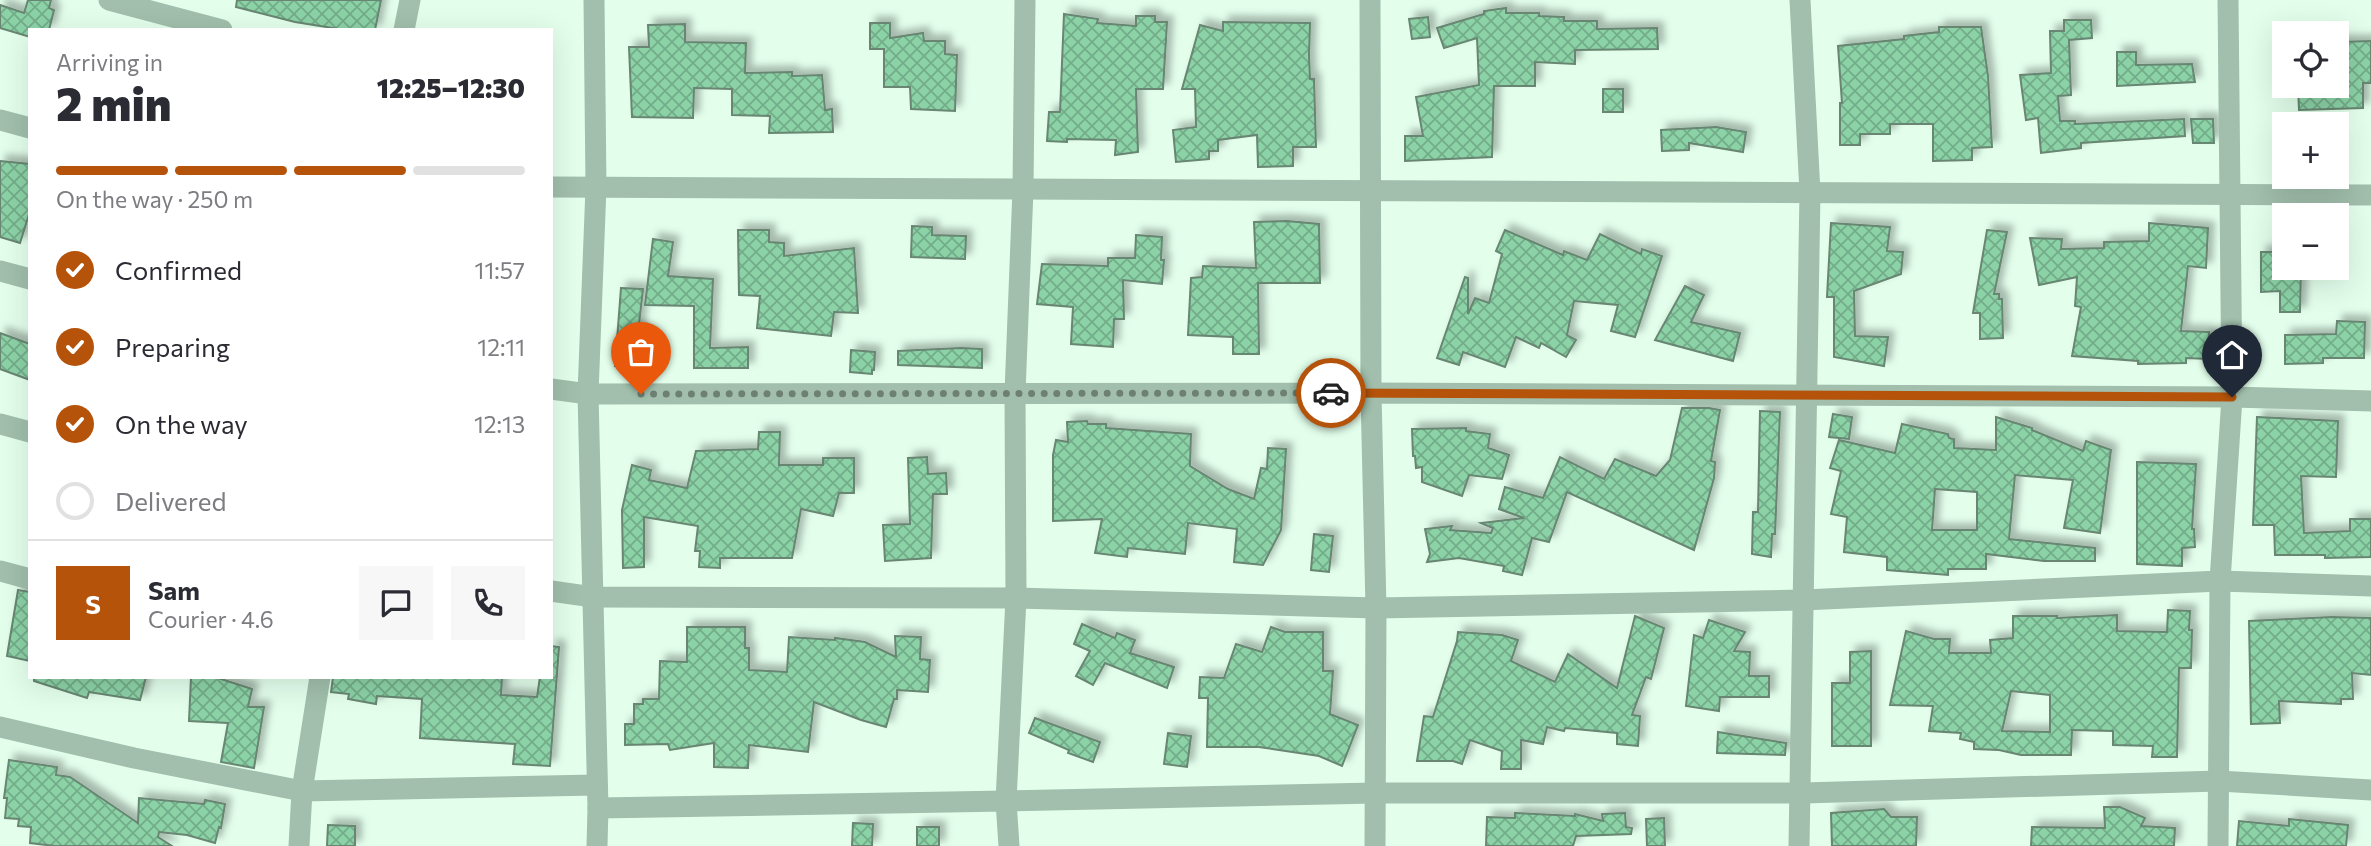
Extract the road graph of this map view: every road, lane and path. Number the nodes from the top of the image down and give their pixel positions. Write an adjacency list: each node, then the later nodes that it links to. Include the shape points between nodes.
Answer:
1 (109, 0): 8 (street)
2 (410, 0): 9 (street)
3 (594, 0): 13 (street)
4 (1025, 0): 14 (street)
5 (1370, 0): 15 (street)
6 (1800, 0): 16 (street)
7 (2228, 0): 17 (street)
8 (214, 28)
9 (404, 28)
10 (0, 120): 11 (street)
11 (28, 127)
12 (553, 187): 13 (street)
13 (596, 187): 14 (street); 24 (street)
14 (1023, 189): 15 (street); 22 (street)
15 (1371, 191): 16 (street); 23 (street)
16 (1810, 193): 17 (street); 25 (street)
17 (2230, 195): 18 (street); 26 (street)
18 (2371, 195)
19 (0, 271): 20 (street)
20 (28, 278)
21 (553, 388): 24 (street)
22 (1015, 393): 23 (street); 24 (street); 36 (street)
23 (1371, 393): 25 (street); 38 (street)
24 (588, 394): 35 (street)
25 (1807, 395): 26 (street); 37 (street)
26 (2232, 397): 27 (street); 32 (street)
27 (2371, 401)
28 (0, 424): 29 (street)
29 (28, 431)
30 (0, 570): 31 (street)
31 (28, 578)
32 (2220, 581): 33 (street); 37 (street); 41 (street)
33 (2371, 586)
34 (553, 591): 35 (street)
35 (593, 597): 36 (street); 42 (street)
36 (1016, 598): 38 (street); 47 (street)
37 (1803, 600): 38 (street); 46 (street)
38 (1376, 608): 45 (street)
39 (320, 679): 44 (street)
40 (0, 727): 44 (street)
41 (2219, 781): 43 (street); 46 (street); 54 (street)
42 (596, 785): 44 (street); 48 (street)
43 (2371, 790)
44 (302, 791): 49 (street)
45 (1375, 793): 46 (street); 47 (street); 52 (street)
46 (1800, 793): 53 (street)
47 (1006, 801): 48 (street); 51 (street)
48 (598, 808): 50 (street)
49 (299, 846)
50 (597, 846)
51 (1009, 846)
52 (1375, 846)
53 (1799, 846)
54 (2218, 846)

